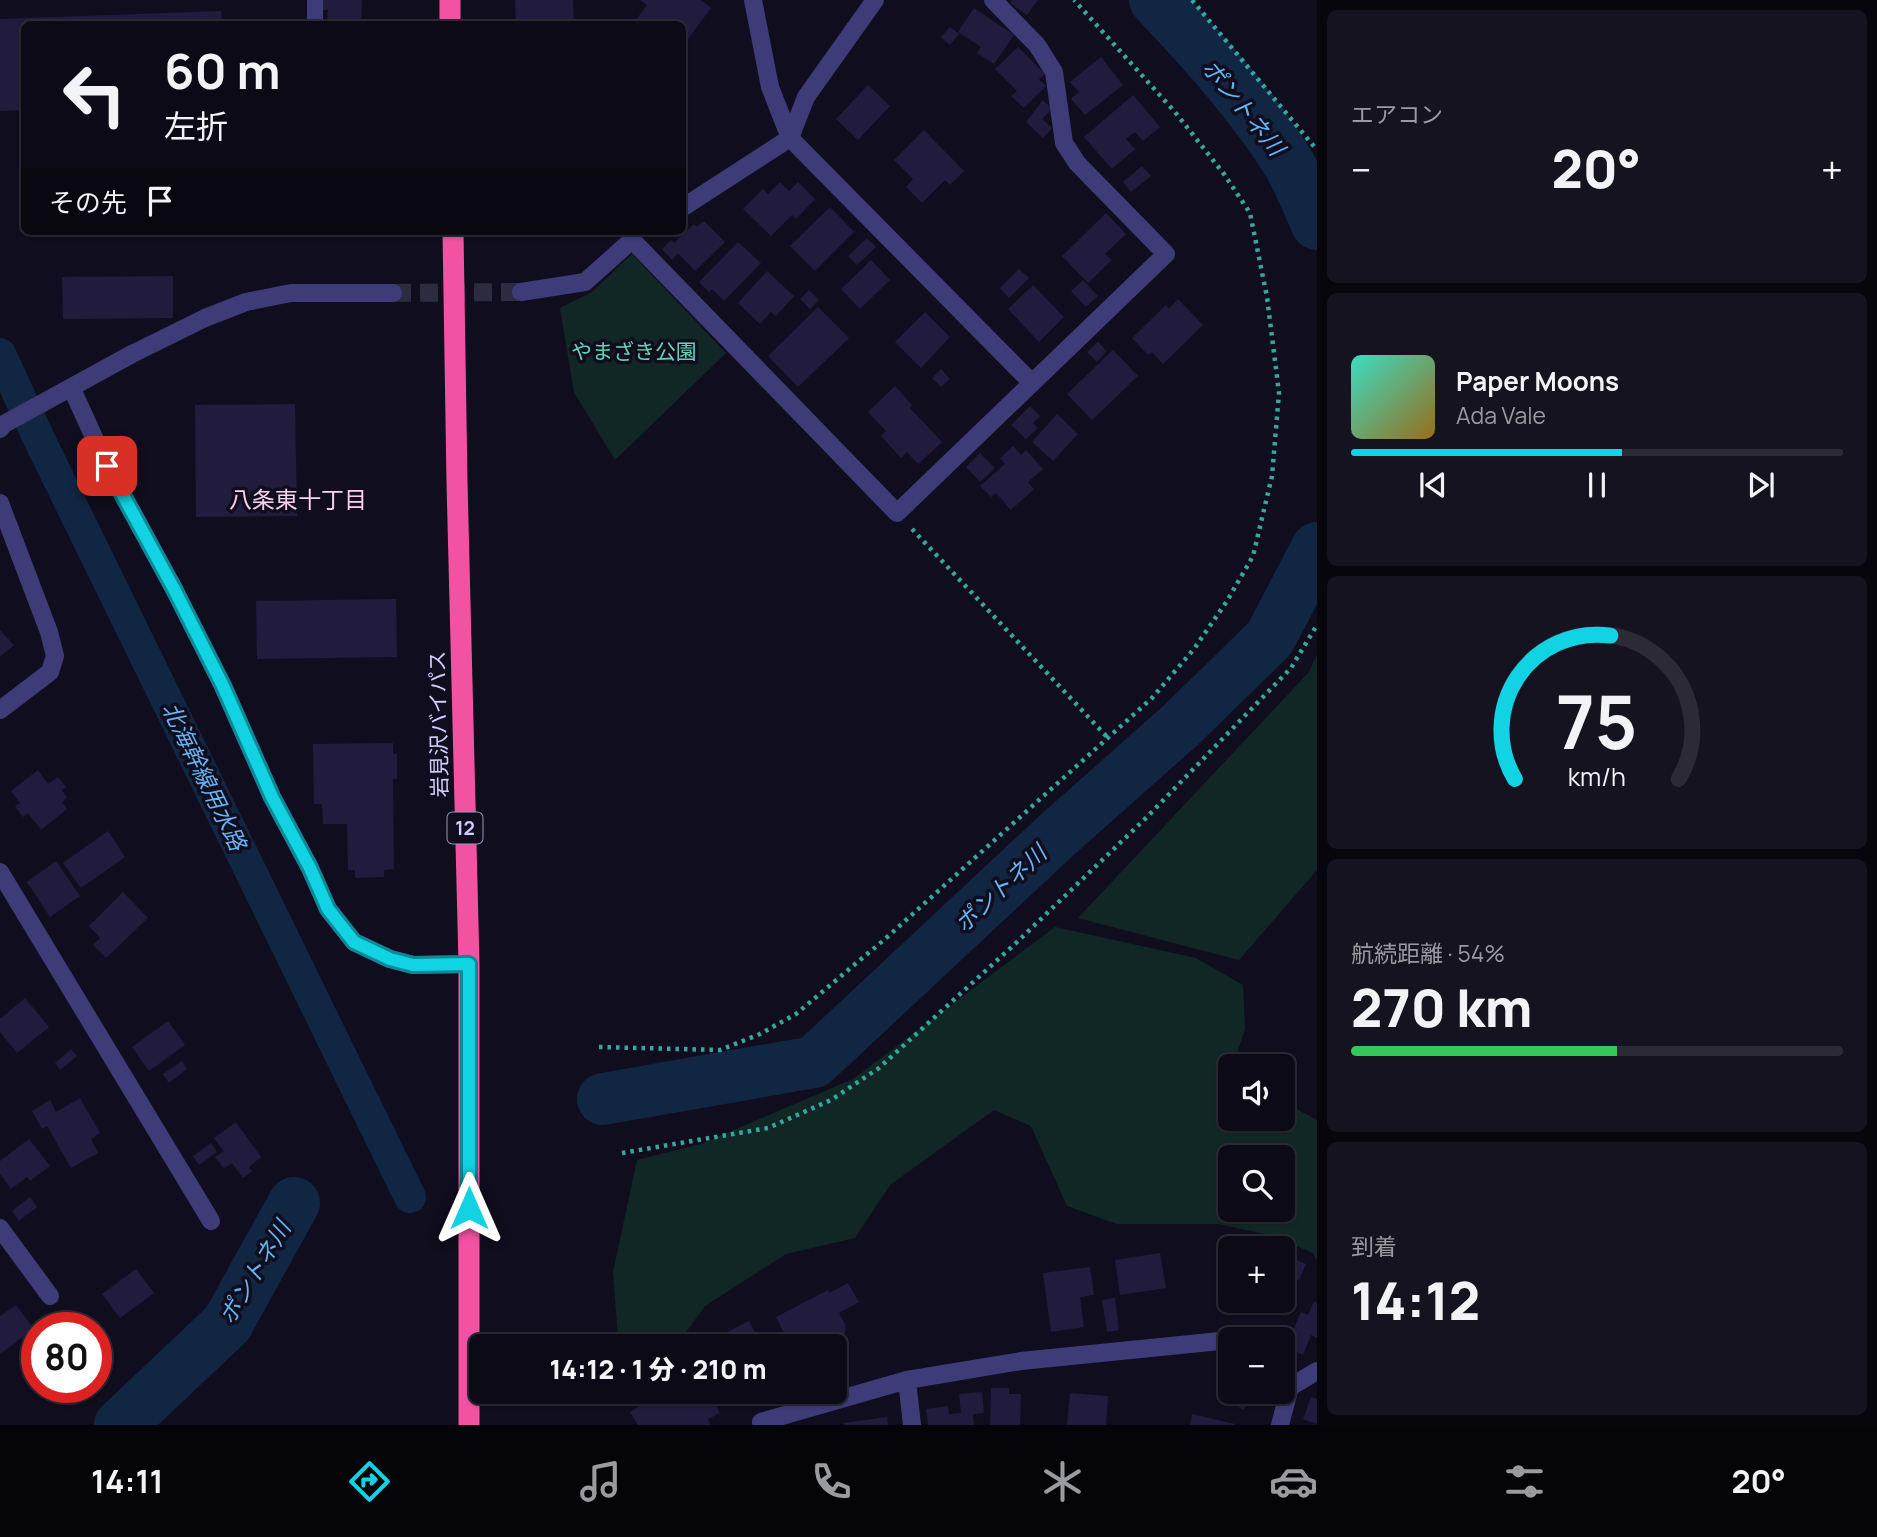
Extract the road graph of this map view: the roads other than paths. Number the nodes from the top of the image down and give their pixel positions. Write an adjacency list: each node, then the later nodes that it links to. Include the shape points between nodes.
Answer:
1 (316, 0): 6 (lane)
2 (450, 0): 7 (highway)
3 (753, 0): 8 (street, via 770,87)
4 (875, 0): 8 (street, via 806,97)
5 (993, 0): 14 (street, via 1037,45 1054,72 1064,143 1077,163 1166,254)
6 (315, 21)
7 (450, 21)
8 (790, 138): 9 (street); 14 (street)
9 (686, 205)
10 (453, 235): 20 (highway, 岩見沢バイパス / 12)
11 (639, 236): 12 (street, via 585,282); 14 (street, via 897,513)
12 (521, 292)
13 (393, 293): 15 (street, via 290,293 246,302 205,318)
14 (1031, 382)
15 (72, 389): 16 (street); 20 (street, via 107,466 223,686 328,909 354,942 390,959 413,965)
16 (2, 426)
17 (0, 503): 18 (street, via 55,656 50,672)
18 (0, 710)
19 (0, 872): 21 (street)
20 (469, 964): 29 (highway, 岩見沢バイパス / 12)
21 (211, 1221)
22 (0, 1228): 23 (street)
23 (50, 1296)
24 (1218, 1341): 26 (street, via 1021,1361)
25 (1317, 1371): 27 (street)
26 (907, 1380): 30 (street); 31 (street)
27 (1295, 1381)
28 (1283, 1404): 32 (street)
29 (469, 1425)
30 (762, 1425)
31 (912, 1425)
32 (1280, 1425)

